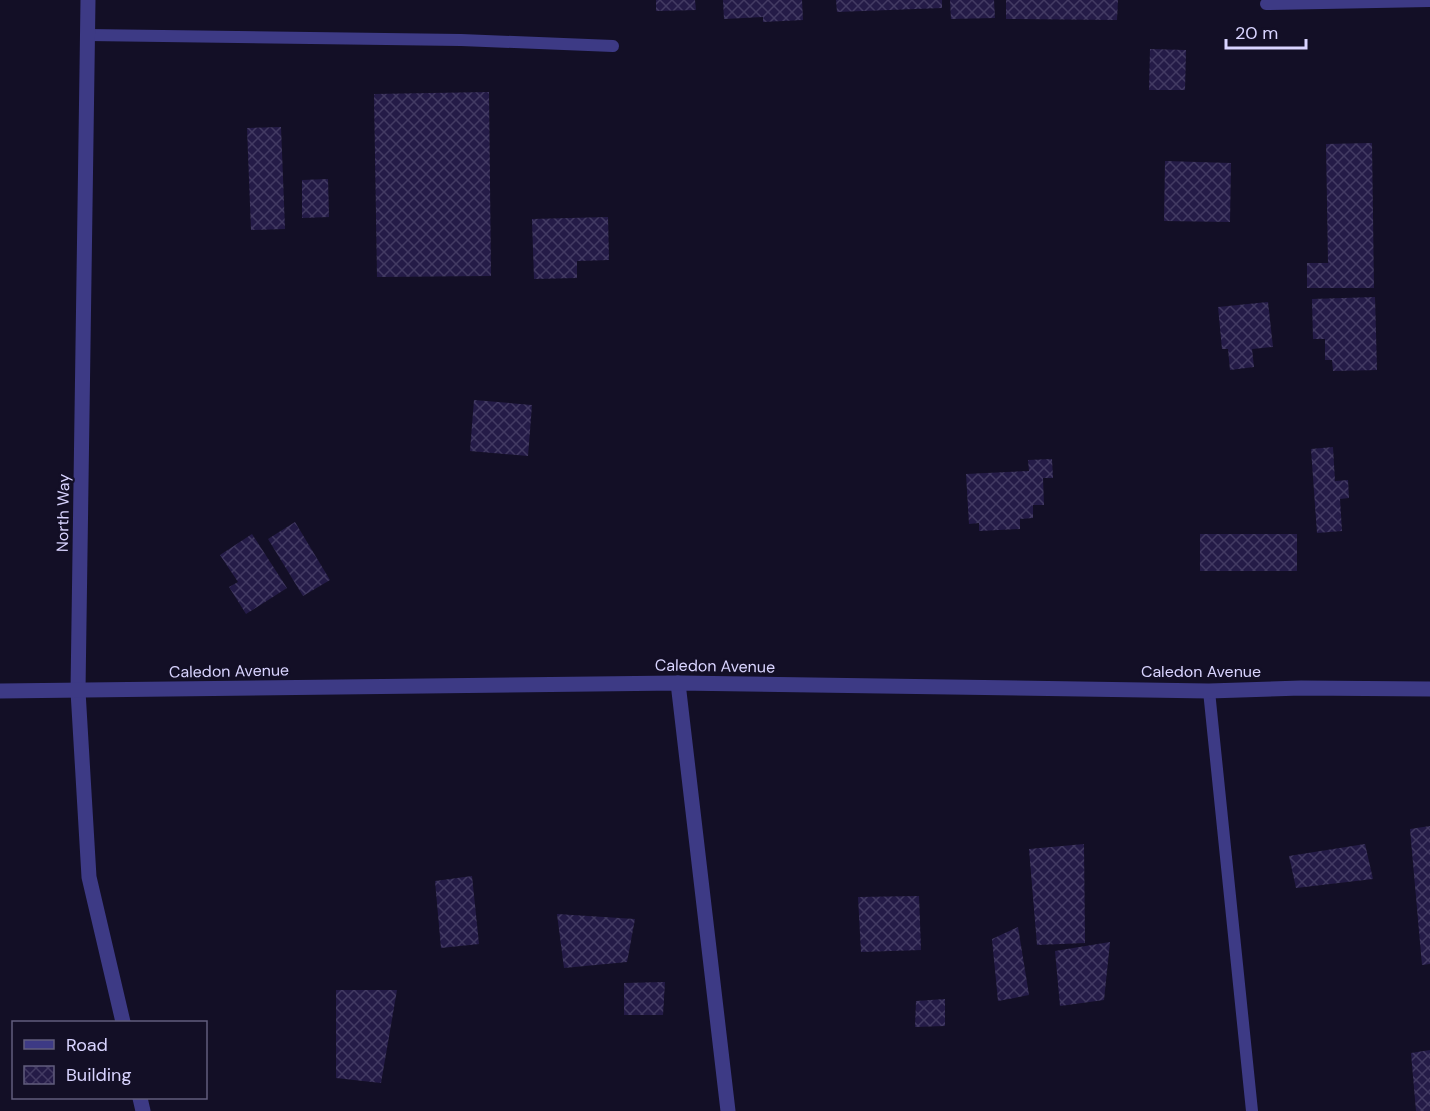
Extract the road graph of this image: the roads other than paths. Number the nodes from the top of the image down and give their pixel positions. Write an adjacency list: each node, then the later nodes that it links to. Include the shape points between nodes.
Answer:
1 (88, 0): 4 (street, North Way)
2 (1430, 1): 3 (lane)
3 (1266, 4)
4 (88, 35): 5 (lane, via 461,39); 9 (street, North Way)
5 (613, 46)
6 (678, 683): 9 (street, Caledon Avenue); 10 (street, Caledon Avenue); 12 (street)
7 (1430, 689): 10 (street, Caledon Avenue)
8 (0, 691): 9 (street, Caledon Avenue)
9 (78, 691): 11 (street, North Way, via 89,877)
10 (1209, 691): 13 (lane)
11 (123, 1021)
12 (728, 1111)
13 (1252, 1111)

